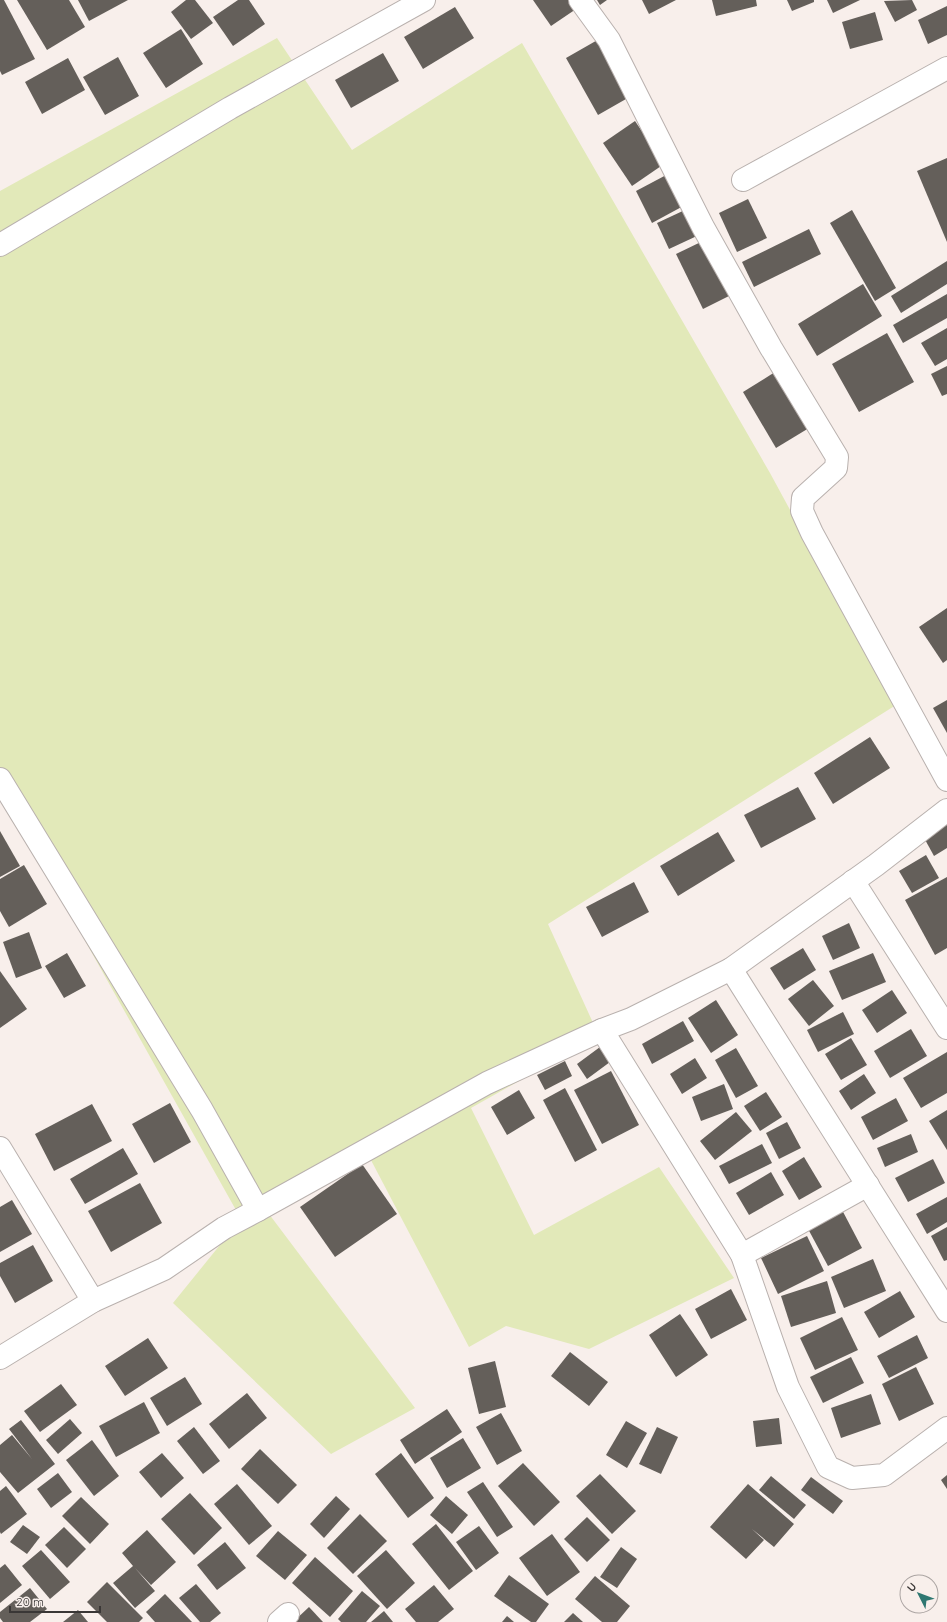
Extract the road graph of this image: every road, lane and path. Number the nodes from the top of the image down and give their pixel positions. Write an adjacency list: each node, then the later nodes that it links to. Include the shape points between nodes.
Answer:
1 (424, 0): 5 (street, via 230,108)
2 (580, 0): 6 (street, via 608,40 703,227 771,348 837,457 836,468 804,498 802,511)
3 (947, 68): 4 (street)
4 (743, 180)
5 (0, 245)
6 (947, 780)
7 (3, 792): 15 (street, via 202,1110)
8 (947, 810): 9 (street)
9 (853, 881): 10 (street); 11 (street)
10 (732, 969): 12 (street); 14 (street)
11 (947, 1028)
12 (602, 1030): 15 (street, via 487,1083); 16 (street)
13 (0, 1148): 17 (street)
14 (868, 1185): 16 (street); 18 (street)
15 (258, 1210): 17 (street, via 224,1228 164,1269)
16 (742, 1255): 20 (street, via 788,1386 828,1467 852,1478 884,1475)
17 (93, 1301): 19 (street)
18 (947, 1311)
19 (0, 1358)
20 (947, 1428)

